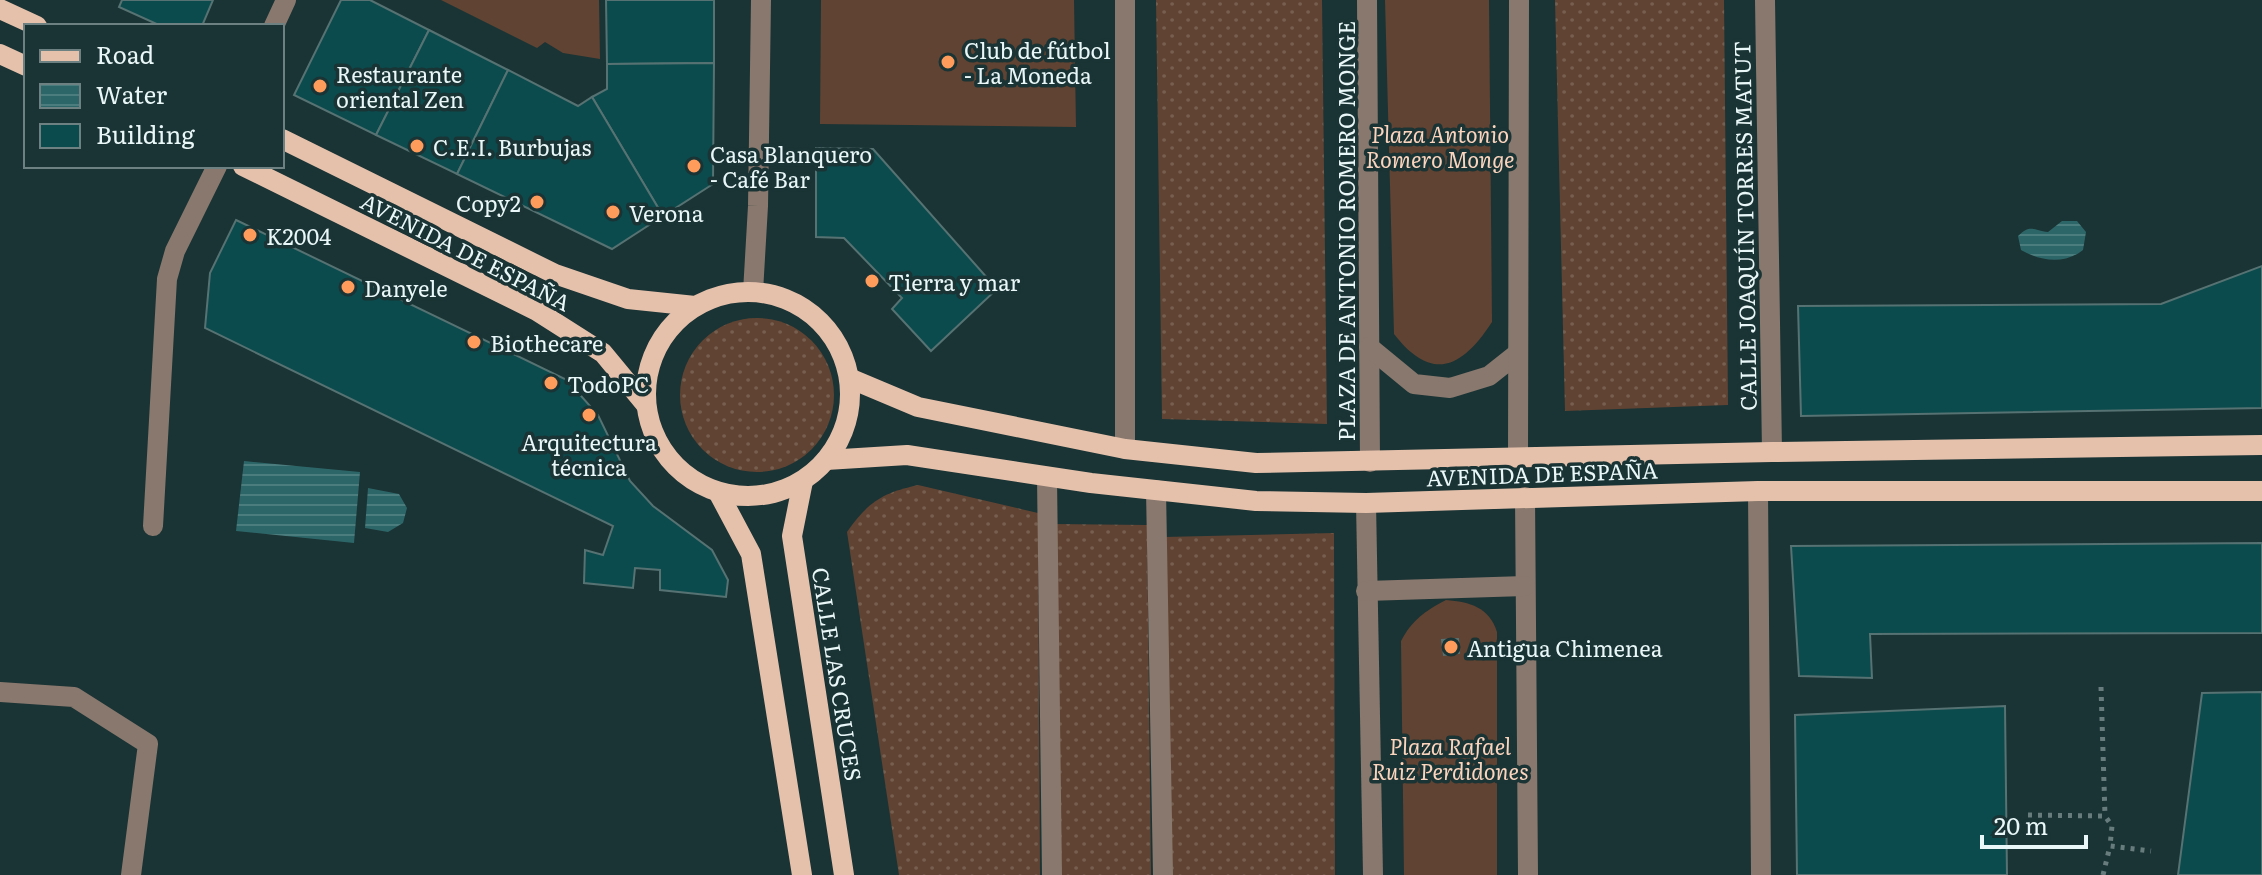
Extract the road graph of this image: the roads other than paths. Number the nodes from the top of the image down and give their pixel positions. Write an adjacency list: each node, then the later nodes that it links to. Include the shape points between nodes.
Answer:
1 (286, 0): 9 (street)
2 (761, 0): 15 (street)
3 (1125, 0): 22 (street)
4 (1367, 0): 17 (street, PLAZA DE ANTONIO ROMERO MONGE)
5 (1519, 0): 18 (street)
6 (1765, 0): 23 (street, CALLE JOAQUÍN TORRES MATUT)
7 (0, 9): 8 (main road)
8 (33, 24)
9 (275, 24)
10 (0, 54): 11 (main road)
11 (24, 65)
12 (284, 140): 16 (main road, AVENIDA DE ESPAÑA, via 555,274 628,299)
13 (216, 168): 35 (street, via 167,279)
14 (247, 168): 20 (main road, AVENIDA DE ESPAÑA, via 537,311 603,353)
15 (753, 292): 16 (main road, via 723,295); 19 (main road, via 786,300 816,317 837,345)
16 (695, 306): 20 (main road, via 673,324 656,349 647,376)
17 (1369, 347): 18 (street, via 1414,384 1450,388 1489,376); 26 (street, PLAZA DE ANTONIO ROMERO MONGE)
18 (1518, 353): 24 (street)
19 (849, 378): 22 (main road, AVENIDA DE ESPAÑA, via 918,407); 25 (main road, via 850,407 842,435)
20 (646, 405): 32 (main road, via 654,434 670,459 691,479)
21 (2262, 445): 23 (main road, AVENIDA DE ESPAÑA)
22 (1125, 449): 26 (main road, AVENIDA DE ESPAÑA, via 1256,463)
23 (1772, 452): 24 (main road, AVENIDA DE ESPAÑA)
24 (1518, 458): 26 (main road, AVENIDA DE ESPAÑA)
25 (826, 460): 27 (main road, AVENIDA DE ESPAÑA, via 907,455); 28 (main road)
26 (1370, 462)
27 (1047, 477): 29 (main road, AVENIDA DE ESPAÑA); 42 (street)
28 (803, 481): 32 (main road, via 776,493 747,497); 41 (main road, CALLE LAS CRUCES, via 792,536)
29 (1156, 490): 34 (main road, AVENIDA DE ESPAÑA, via 1256,501); 43 (street)
30 (1758, 491): 31 (main road, AVENIDA DE ESPAÑA); 33 (main road, AVENIDA DE ESPAÑA); 46 (street)
31 (2262, 491)
32 (718, 492): 40 (main road, via 751,554)
33 (1525, 497): 34 (main road, AVENIDA DE ESPAÑA); 36 (street)
34 (1366, 503): 37 (street)
35 (153, 526)
36 (1525, 586): 37 (street); 45 (street)
37 (1366, 591): 44 (street)
38 (0, 692): 39 (street, via 74,697 148,744)
39 (131, 875)
40 (802, 875)
41 (844, 875)
42 (1052, 875)
43 (1163, 875)
44 (1373, 875)
45 (1528, 875)
46 (1761, 875)

